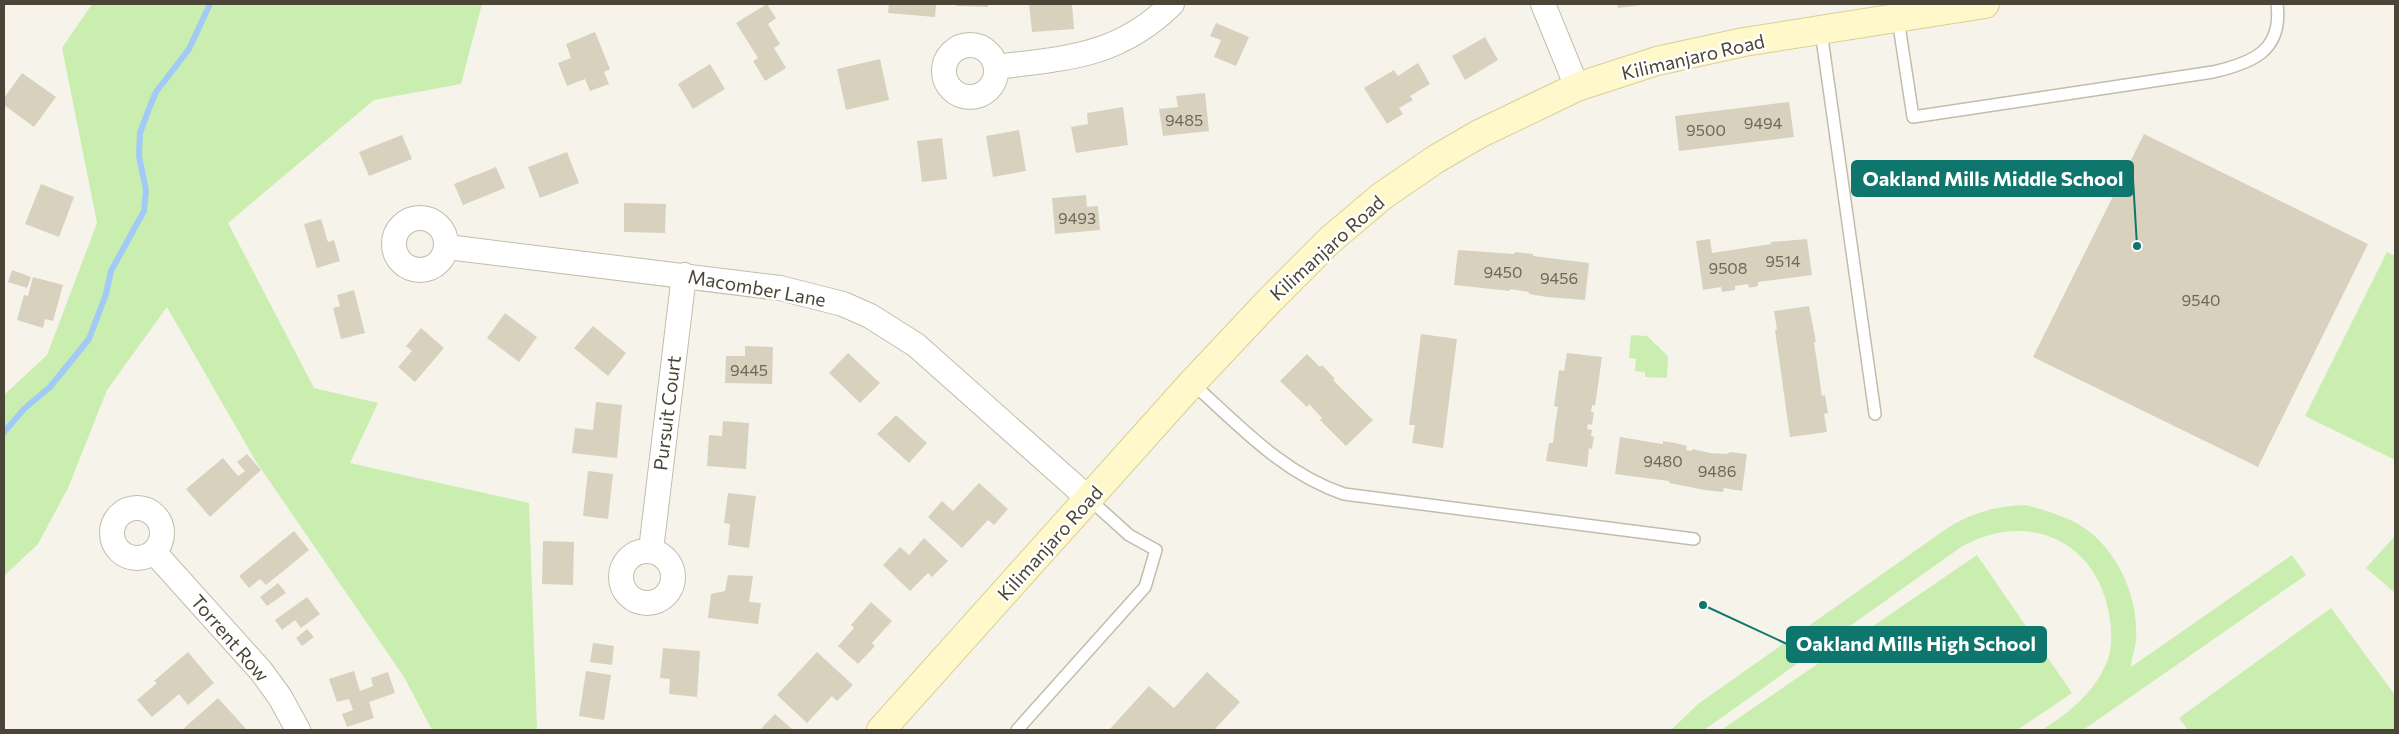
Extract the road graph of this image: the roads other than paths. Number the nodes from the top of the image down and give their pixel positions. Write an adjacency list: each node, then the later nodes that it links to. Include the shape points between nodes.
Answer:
1 (1172, 4): 7 (street, via 1135,34 1110,47 1080,56)
2 (1543, 4): 8 (street)
3 (1985, 4): 5 (street, Kilimanjaro Road)
4 (2276, 4): 5 (lane, via 2278,22 2266,50 2238,66 1913,117)
5 (1897, 11): 6 (street, Kilimanjaro Road)
6 (1821, 31): 8 (street, Kilimanjaro Road, via 1744,42 1657,61); 12 (lane)
7 (996, 67)
8 (1576, 87): 11 (street, Kilimanjaro Road, via 1479,134 1382,196 1330,240)
9 (447, 247): 10 (street, Macomber Lane)
10 (684, 275): 13 (street, Macomber Lane, via 797,292 843,304 870,316 916,345); 15 (street, Pursuit Court)
11 (1192, 384): 13 (street, Kilimanjaro Road); 14 (lane, via 1278,460 1320,486 1344,494)
12 (1876, 414)
13 (1089, 499): 18 (street, Kilimanjaro Road); 19 (lane, via 1129,535 1156,550 1145,587)
14 (1694, 539)
15 (651, 550)
16 (154, 552): 17 (street, Torrent Row, via 261,671)
17 (298, 730)
18 (881, 730)
19 (1016, 730)

